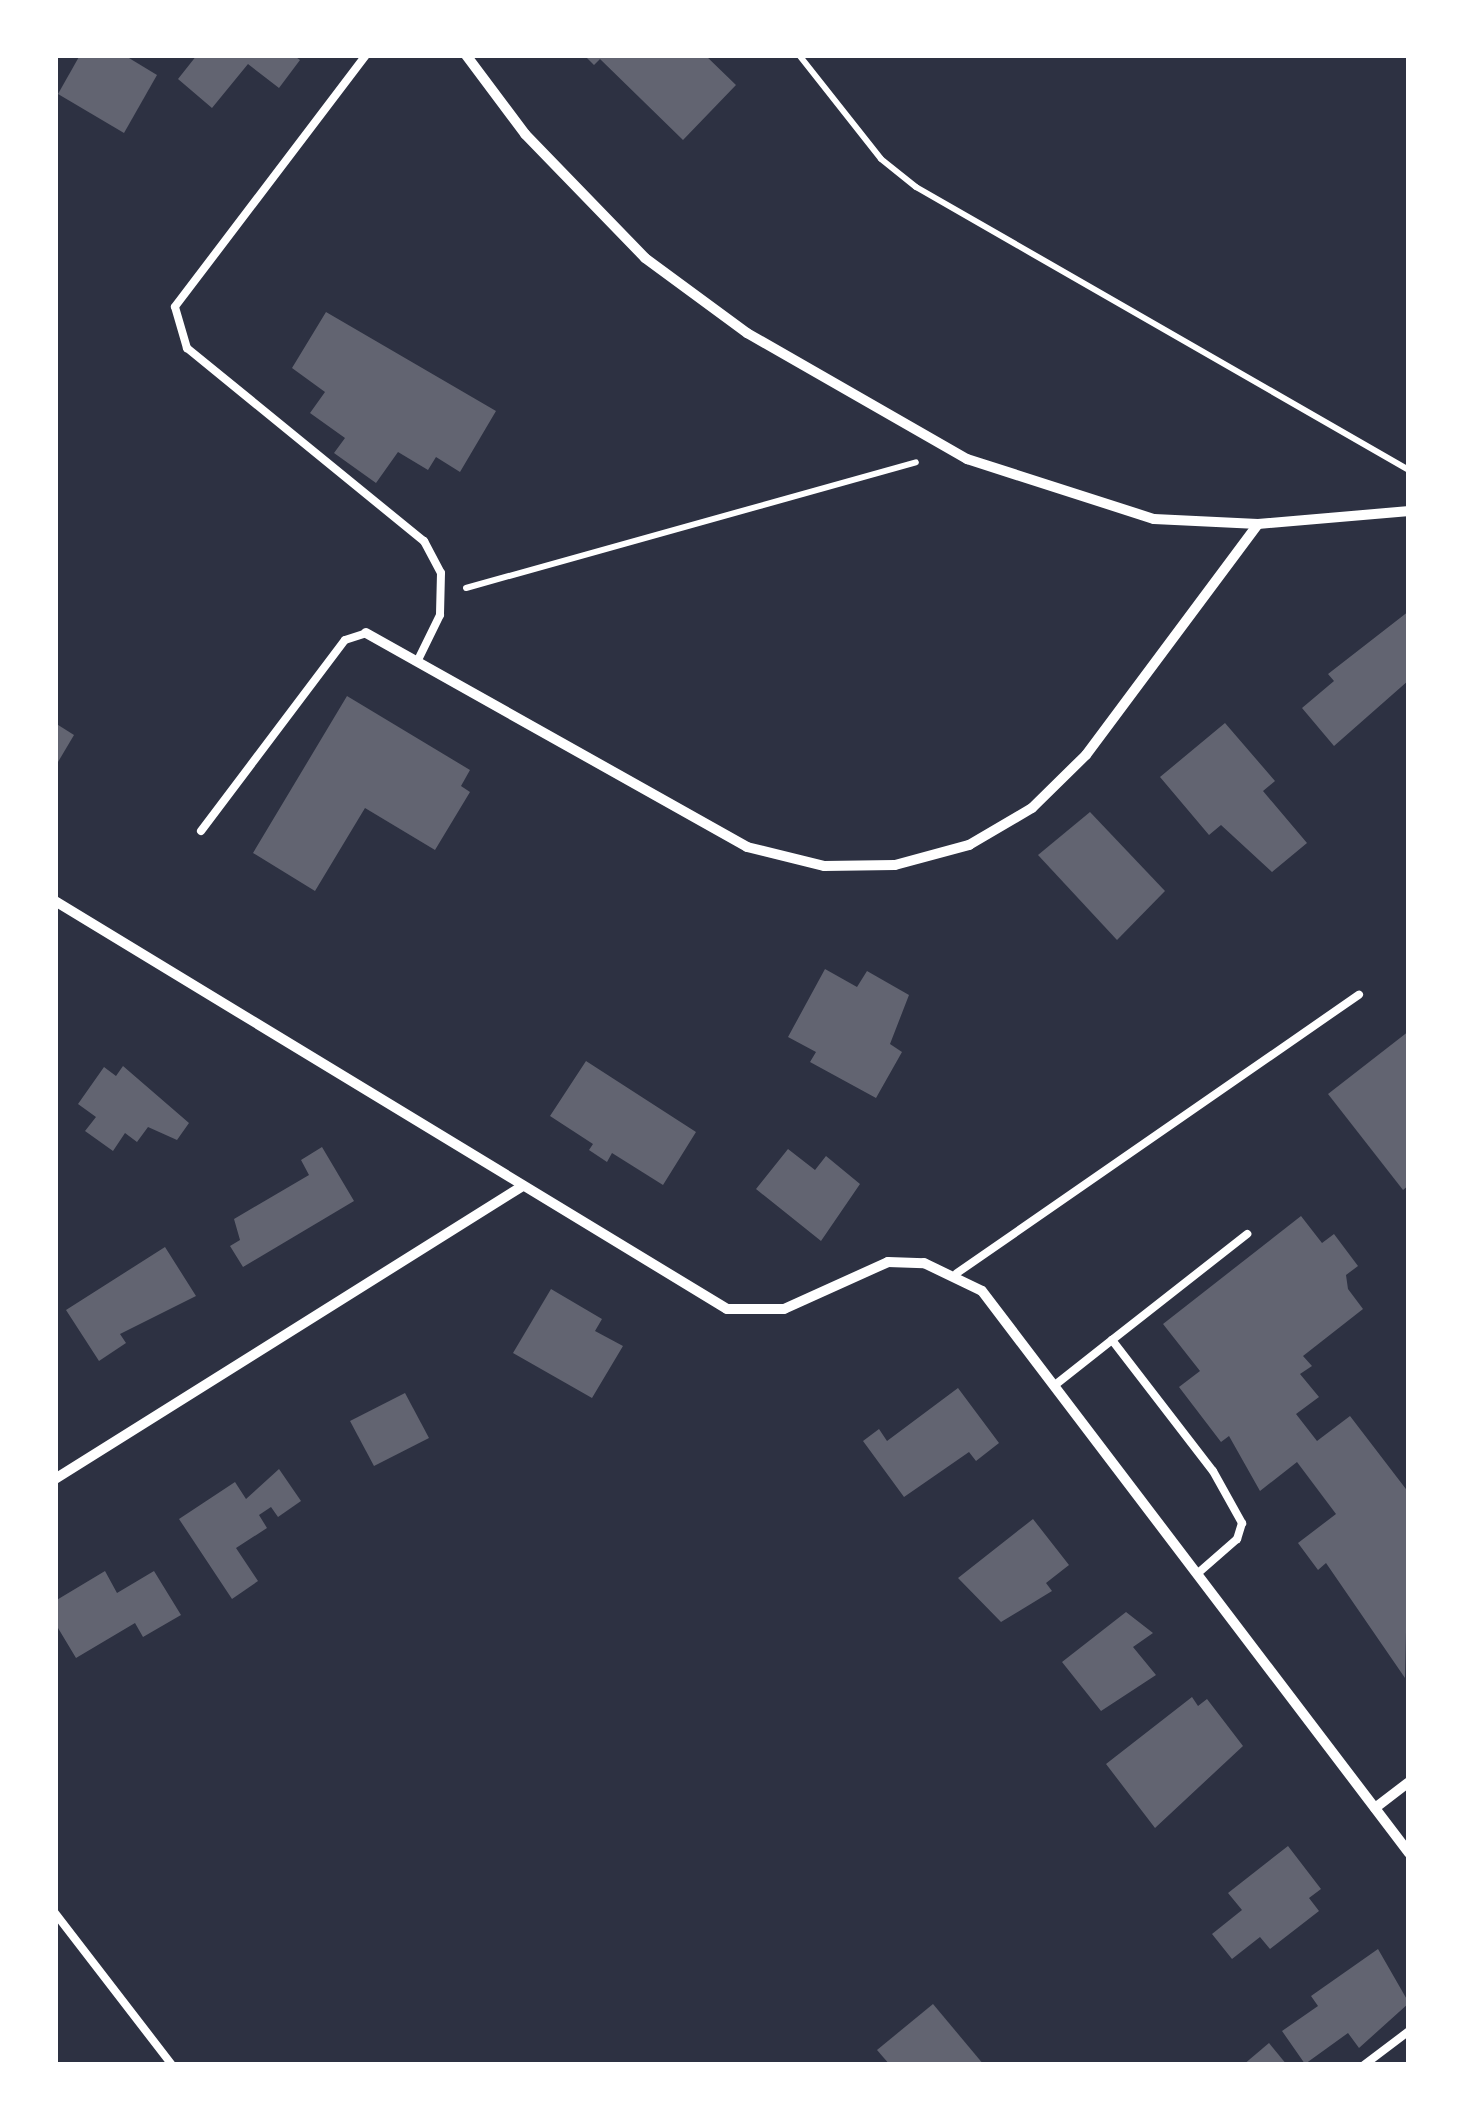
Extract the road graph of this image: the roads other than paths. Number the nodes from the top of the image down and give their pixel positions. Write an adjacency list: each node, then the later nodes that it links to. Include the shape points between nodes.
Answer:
1 (366, 55): 6 (lane, via 174,306 187,348 424,541 442,573)
2 (466, 55): 4 (street, via 526,134 644,258 747,333 933,440 1122,511)
3 (1409, 511): 4 (street)
4 (1258, 524): 6 (street, via 1086,755 1032,808 969,845 896,865 824,866 747,846)
5 (366, 633): 6 (street); 7 (lane, via 344,640)
6 (417, 662)
7 (201, 831)
8 (55, 901): 10 (street)
9 (1359, 995): 12 (lane)
10 (522, 1187): 12 (street, via 727,1309 784,1308 888,1262); 15 (street)
11 (1247, 1234): 13 (lane)
12 (957, 1273): 14 (street, via 982,1290)
13 (1112, 1340): 14 (lane); 16 (lane, via 1237,1507 1237,1540)
14 (1055, 1386): 16 (street)
15 (55, 1480)
16 (1198, 1573): 18 (street)
17 (1409, 1782): 18 (street)
18 (1375, 1808): 19 (street)
19 (1409, 1852)
20 (55, 1913): 22 (lane)
21 (1409, 2031): 23 (lane)
22 (172, 2065)
23 (1364, 2065)

